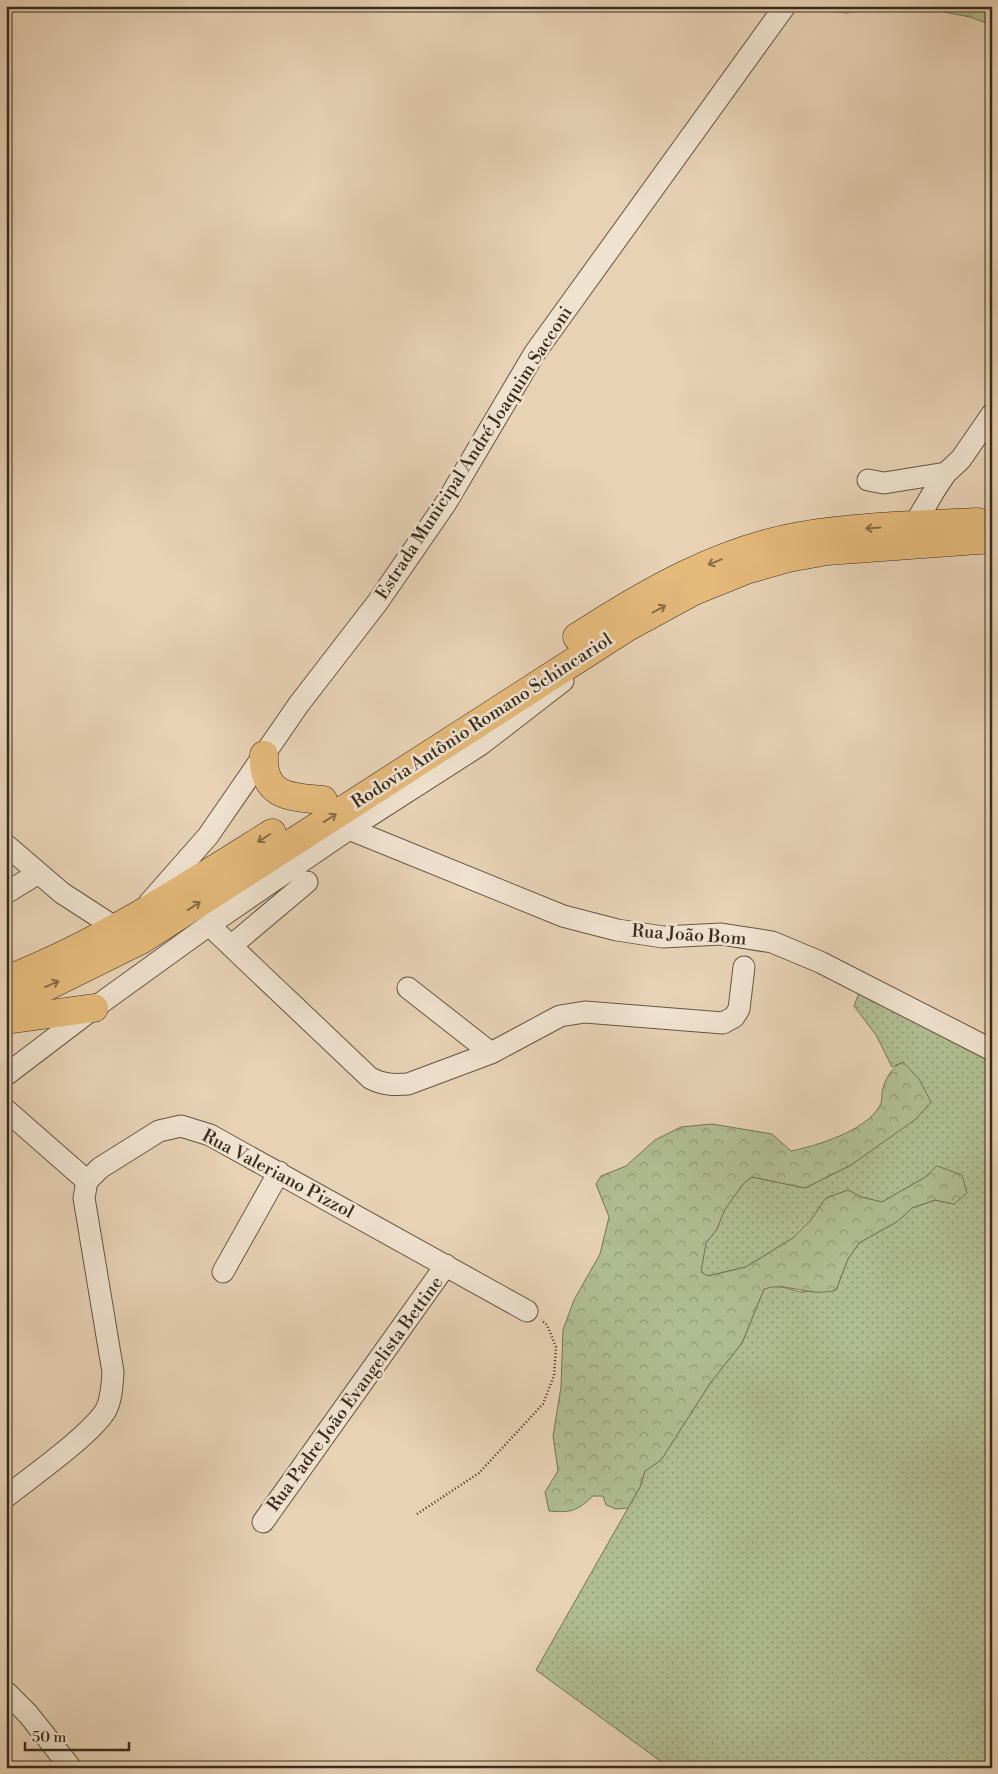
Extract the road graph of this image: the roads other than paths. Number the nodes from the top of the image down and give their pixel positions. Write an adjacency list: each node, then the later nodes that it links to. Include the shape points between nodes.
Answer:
1 (785, 6): 11 (street, Estrada Municipal André Joaquim Sacconi, via 534,354 420,542)
2 (991, 417): 3 (street)
3 (946, 473): 4 (street, via 884,483); 6 (street)
4 (868, 480)
5 (992, 521): 6 (highway, Rodovia Antônio Romano Schincariol)
6 (914, 525): 12 (highway, Rodovia Antônio Romano Schincariol, one-way to 12, via 799,536 754,548 685,575 616,611)
7 (992, 539): 8 (highway, Rodovia Antônio Romano Schincariol)
8 (953, 542): 9 (street); 10 (highway, Rodovia Antônio Romano Schincariol, one-way to 8, via 694,591 746,570 788,558 826,551)
9 (992, 548)
10 (626, 628): 13 (street, via 480,745); 24 (highway, Rodovia Antônio Romano Schincariol, one-way to 10, via 48,986 141,940)
11 (264, 755): 12 (highway, via 267,779 272,788 285,795); 18 (street, Estrada Municipal André Joaquim Sacconi, via 208,836)
12 (323, 800): 18 (highway, Rodovia Antônio Romano Schincariol, one-way to 18)
13 (349, 829): 19 (street); 27 (street, Rua João Bom, via 563,916 664,938 721,934 772,942 820,962)
14 (6, 846): 15 (street)
15 (37, 874): 17 (street); 18 (street)
16 (307, 882): 20 (street)
17 (6, 893)
18 (126, 922): 22 (highway, Rodovia Antônio Romano Schincariol, via 69,954)
19 (209, 925): 20 (street); 25 (street)
20 (230, 946): 28 (street, via 377,1082 408,1084)
21 (744, 967): 28 (street, via 738,1009 734,1017 723,1023 585,1012 560,1016)
22 (6, 980)
23 (408, 988): 28 (street)
24 (6, 1002)
25 (94, 1008): 26 (highway); 29 (street)
26 (6, 1020)
27 (992, 1050)
28 (492, 1053)
29 (6, 1075)
30 (6, 1110): 32 (street)
31 (279, 1172): 32 (street, Rua Valeriano Pizzol, via 210,1135 182,1126 160,1131 113,1158); 33 (street, Rua Valeriano Pizzol); 34 (street)
32 (87, 1181): 36 (street, via 84,1198 113,1372 112,1389 106,1409 91,1427)
33 (446, 1266): 35 (street, Rua Valeriano Pizzol); 37 (street, Rua Padre João Evangelista Bettine)
34 (223, 1272)
35 (527, 1311)
36 (6, 1497)
37 (263, 1522)
38 (6, 1692): 39 (street, via 51,1740)
39 (72, 1768)

